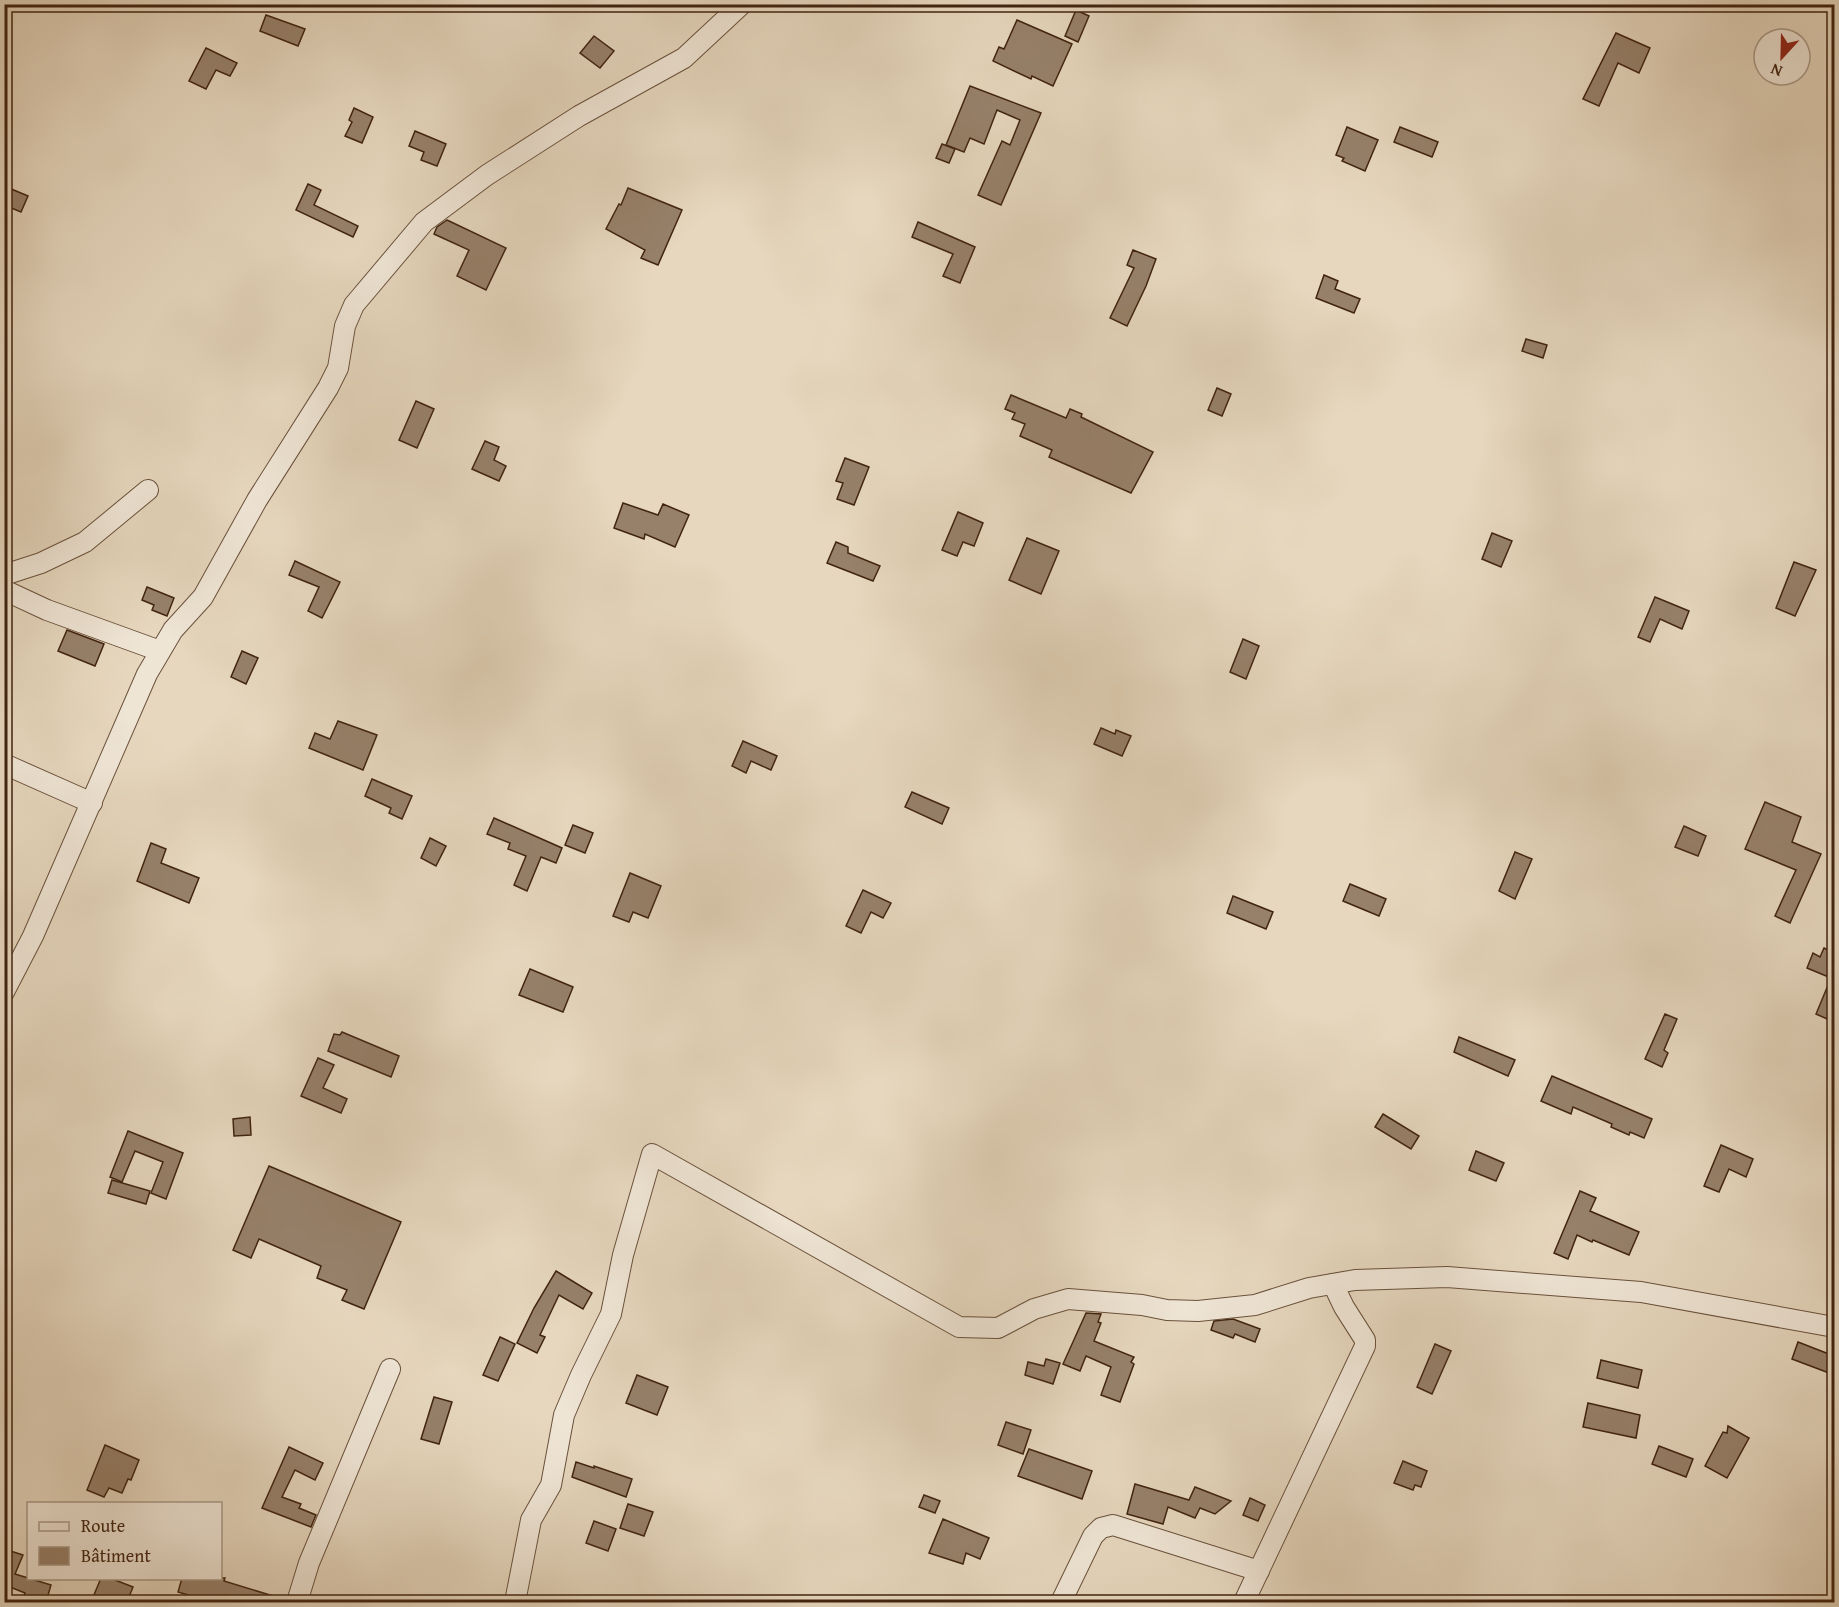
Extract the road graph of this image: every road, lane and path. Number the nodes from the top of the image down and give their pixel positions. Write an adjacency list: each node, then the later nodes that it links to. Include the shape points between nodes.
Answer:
1 (742, 4): 5 (street, via 684,58 579,116 487,175 424,222 354,305 345,326 338,368 328,388 252,509 203,597 172,630)
2 (148, 490): 3 (street, via 85,542)
3 (4, 575)
4 (4, 590): 5 (street)
5 (160, 651): 7 (street)
6 (4, 764): 7 (street)
7 (92, 803): 8 (street)
8 (4, 992)
9 (1333, 1284): 10 (street, via 1447,1276 1602,1288); 12 (street, via 1365,1346); 14 (street, via 1255,1305 1198,1311 1068,1299 1034,1309 998,1328 959,1327 652,1154 611,1314 564,1415 551,1485 531,1520)
10 (1834, 1327)
11 (390, 1369): 13 (street, via 309,1563)
12 (1259, 1571): 15 (street, via 1113,1525 1101,1528 1093,1536); 16 (street)
13 (297, 1602)
14 (516, 1602)
15 (1061, 1602)
16 (1244, 1602)

